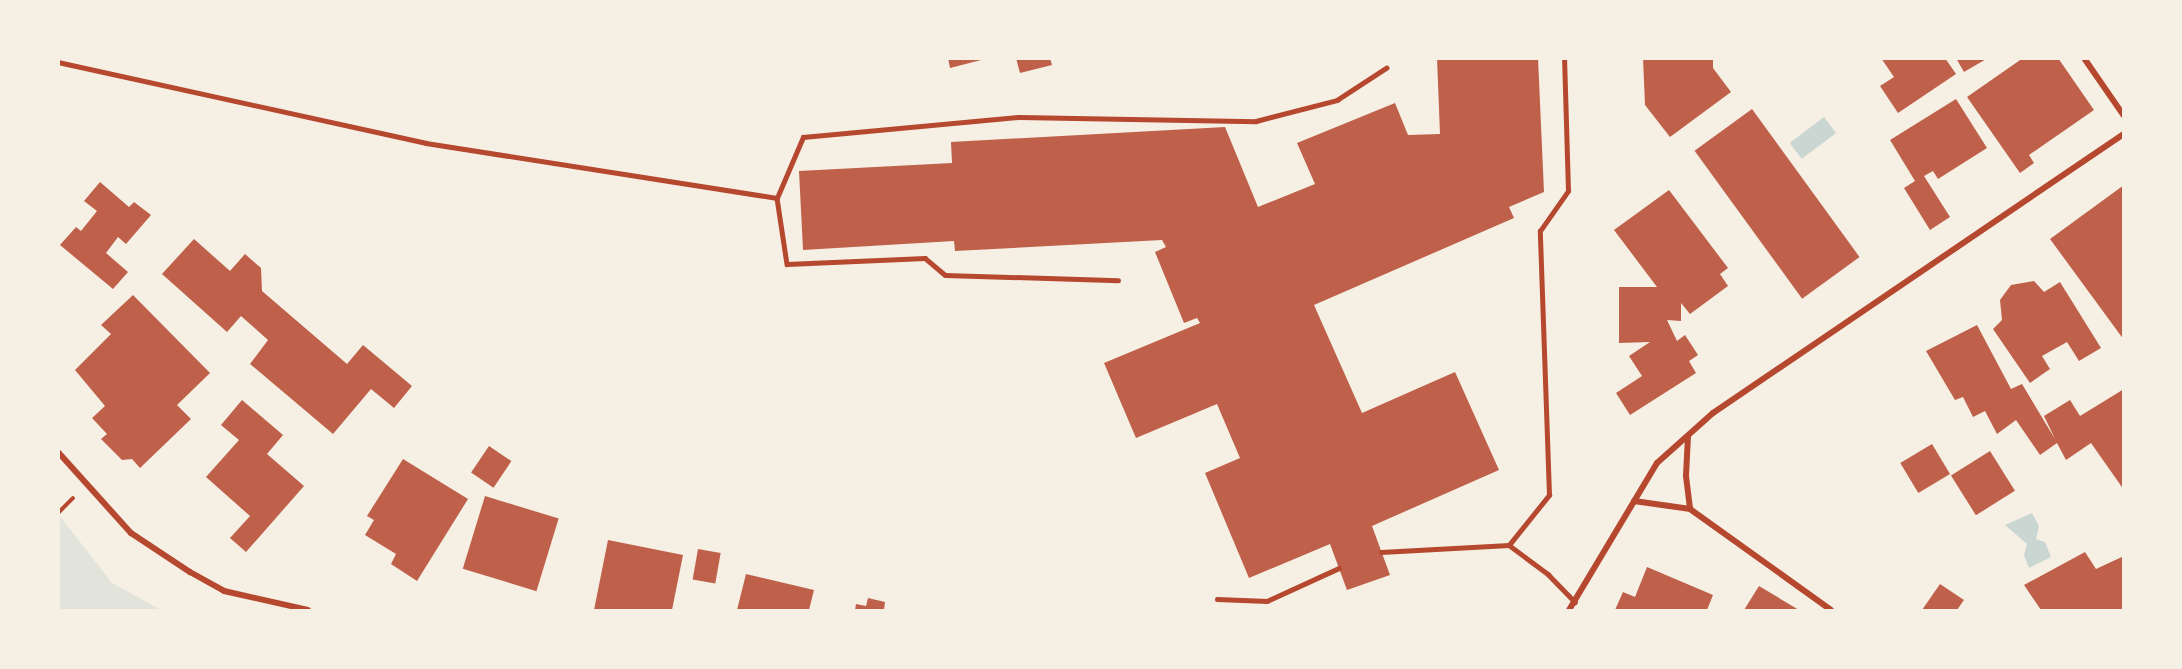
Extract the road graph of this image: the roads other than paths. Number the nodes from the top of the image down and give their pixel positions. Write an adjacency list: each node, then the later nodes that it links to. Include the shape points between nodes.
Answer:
1 (1564, 58): 13 (lane, via 1568,191 1540,231 1549,495)
2 (2084, 58): 5 (street)
3 (58, 62): 7 (lane, via 426,143)
4 (1386, 68): 7 (lane, via 1337,100 1256,122 1019,117 803,137)
5 (2124, 116)
6 (2124, 134): 9 (street, via 1713,413)
7 (777, 198): 8 (lane, via 787,264 925,258 945,275)
8 (1118, 280)
9 (1688, 436): 11 (street, via 1657,463); 12 (street, via 1686,476)
10 (58, 452): 18 (street, via 131,533 224,591)
11 (1634, 501): 12 (street); 17 (street)
12 (1690, 509): 20 (street)
13 (1509, 545): 14 (lane); 17 (lane, via 1548,574)
14 (1381, 552)
15 (1339, 568): 16 (lane, via 1267,601)
16 (1217, 599)
17 (1575, 602): 19 (street)
18 (308, 610)
19 (1569, 610)
20 (1831, 610)

